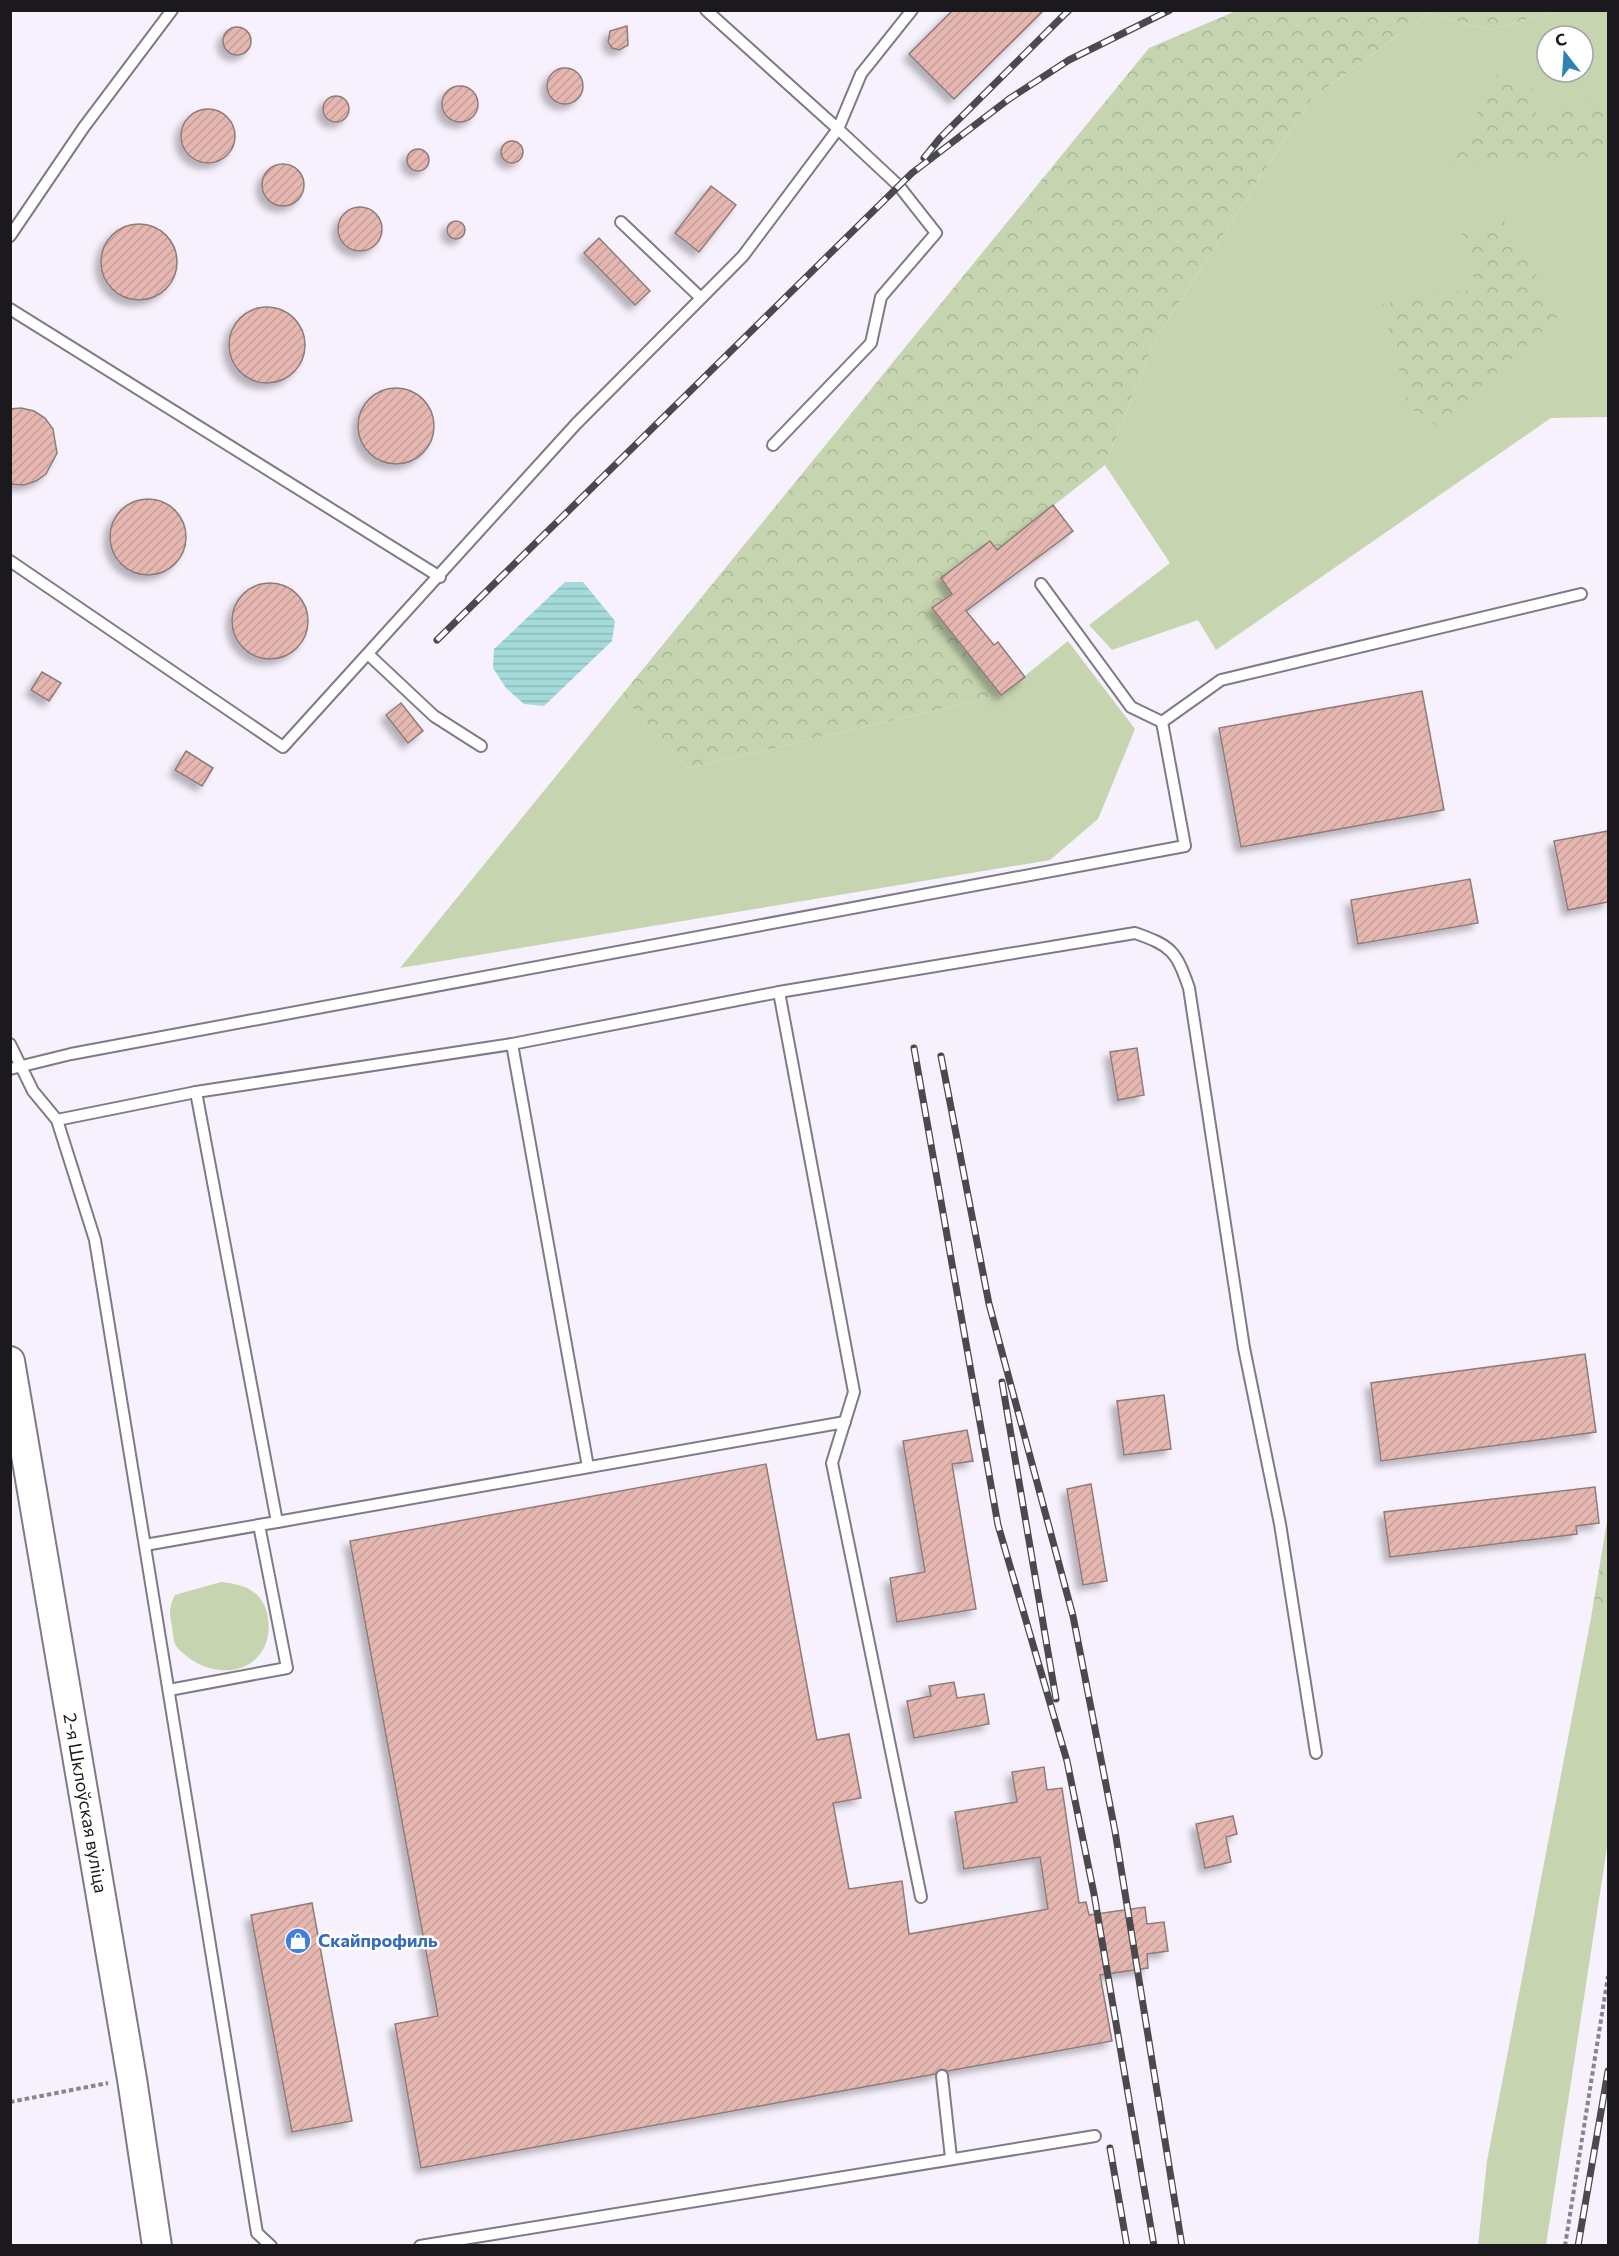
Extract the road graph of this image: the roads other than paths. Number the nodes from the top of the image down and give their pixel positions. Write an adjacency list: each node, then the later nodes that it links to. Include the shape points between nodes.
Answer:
1 (172, 10): 6 (lane, via 84,127)
2 (706, 10): 4 (lane)
3 (912, 10): 4 (lane, via 861,74)
4 (838, 129): 7 (lane, via 743,256); 9 (lane, via 899,186 936,233 881,297 872,343)
5 (621, 222): 7 (lane)
6 (10, 236)
7 (701, 298): 11 (lane, via 576,424)
8 (10, 309): 11 (lane)
9 (773, 445)
10 (10, 561): 14 (lane, via 283,747)
11 (440, 577): 14 (lane)
12 (1041, 584): 15 (lane, via 1131,707)
13 (1581, 594): 15 (lane, via 1221,680)
14 (369, 655): 16 (lane, via 434,716)
15 (1162, 722): 20 (lane, via 1185,846)
16 (481, 746)
17 (779, 992): 19 (lane); 24 (lane, via 854,1392); 30 (lane, via 1135,933 1164,944 1180,962 1189,988 1244,1348 1280,1524)
18 (10, 1044): 20 (lane)
19 (512, 1044): 21 (lane); 25 (lane)
20 (15, 1067): 22 (lane)
21 (196, 1092): 22 (lane); 26 (lane)
22 (57, 1120): 28 (lane, via 95,1240)
23 (10, 1361): 35 (street, 2-я Шклоўская вуліца)
24 (845, 1422): 25 (lane); 31 (lane, via 832,1463)
25 (588, 1467): 26 (lane)
26 (277, 1522): 27 (lane)
27 (259, 1525): 28 (lane); 29 (lane, via 286,1668)
28 (145, 1545): 29 (lane)
29 (169, 1690): 36 (lane, via 257,2233)
30 (1316, 1753)
31 (921, 1897)
32 (942, 2076): 34 (lane)
33 (1095, 2136): 34 (lane)
34 (951, 2158): 37 (lane)
35 (157, 2246)
36 (271, 2246)
37 (420, 2246)

